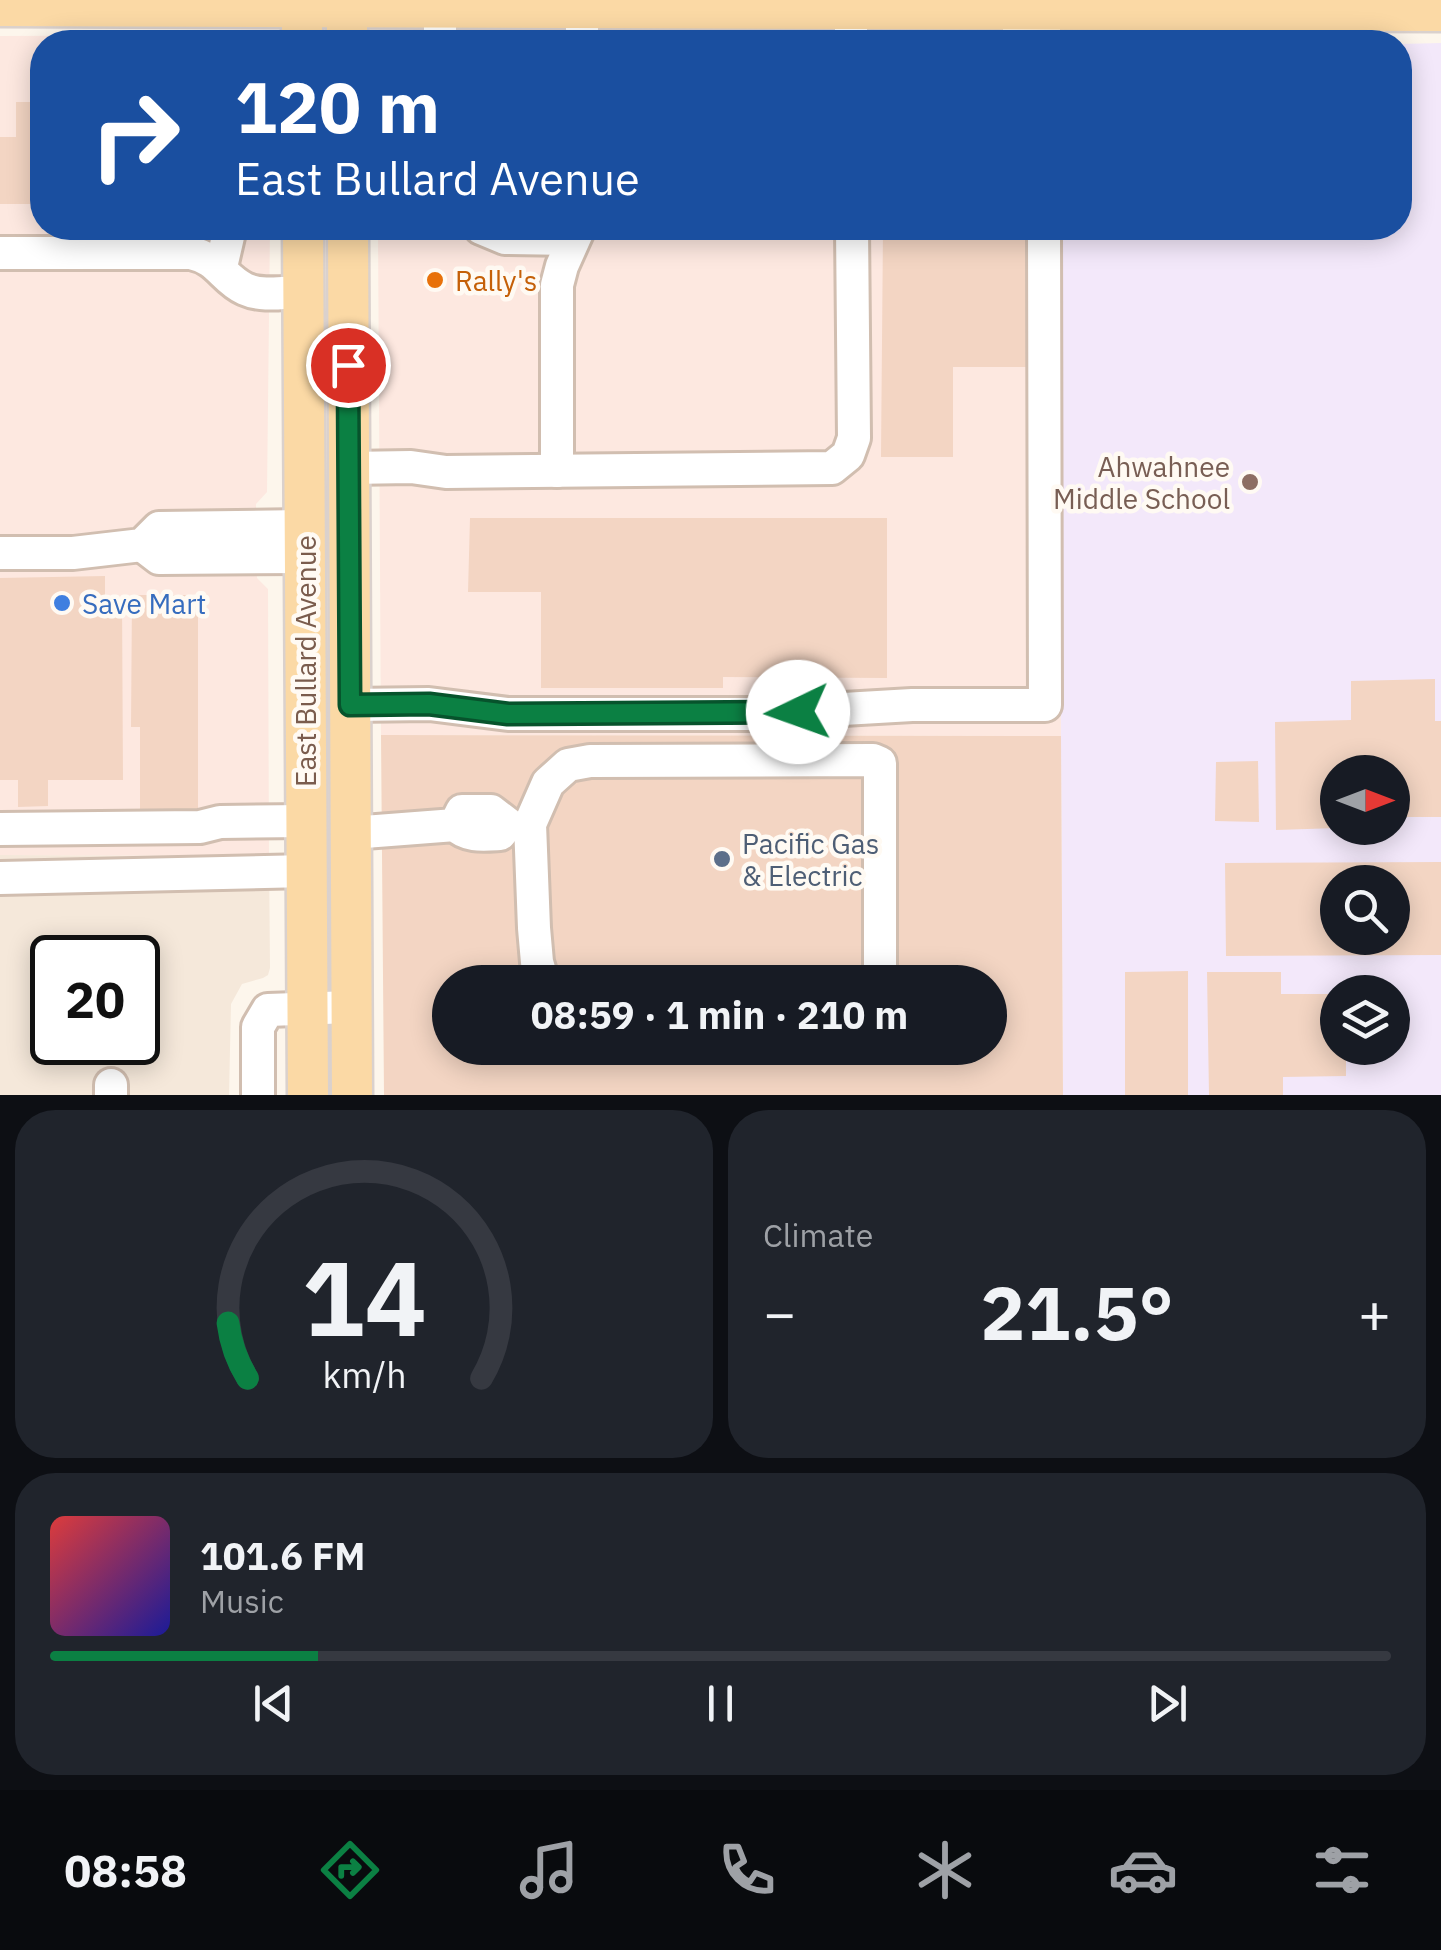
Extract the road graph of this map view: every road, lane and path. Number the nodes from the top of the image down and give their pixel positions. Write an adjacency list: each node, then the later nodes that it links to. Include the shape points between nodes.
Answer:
1 (0, 6): 3 (main road)
2 (1441, 11): 8 (main road)
3 (302, 16): 4 (main road)
4 (347, 16): 6 (main road)
5 (852, 17): 7 (main road); 8 (main road)
6 (440, 25): 7 (main road)
7 (582, 25)
8 (1031, 26)
9 (75, 240): 16 (street); 17 (street, via 192,252)
10 (227, 240): 17 (street)
11 (303, 240): 18 (main road, East Bullard Avenue)
12 (348, 240): 19 (main road, East Bullard Avenue)
13 (574, 240): 20 (street, via 558,286)
14 (852, 240): 20 (street, via 854,438 841,462 822,470)
15 (1044, 240): 23 (street, via 1045,705 759,714 508,714 429,704)
16 (0, 253)
17 (221, 267): 18 (street, via 256,293)
18 (303, 292): 21 (main road, East Bullard Avenue)
19 (349, 468): 20 (street); 23 (main road, East Bullard Avenue)
20 (556, 471)
21 (304, 542): 22 (street, via 160,528 142,545); 24 (main road, East Bullard Avenue); 27 (main road, via 322,537 326,546 328,781)
22 (0, 554)
23 (350, 705): 27 (main road, East Bullard Avenue)
24 (306, 821): 26 (street); 28 (main road, East Bullard Avenue)
25 (519, 824): 27 (street, via 500,834 462,832 454,825); 30 (street); 31 (street, via 568,765 590,761 873,760 880,763)
26 (0, 829)
27 (351, 833): 33 (main road, East Bullard Avenue)
28 (306, 872): 29 (street); 32 (main road, East Bullard Avenue)
29 (0, 878)
30 (539, 965)
31 (880, 965)
32 (308, 1007): 33 (street); 34 (street, via 268,1010 261,1018); 35 (main road, East Bullard Avenue)
33 (351, 1007): 36 (main road, East Bullard Avenue)
34 (258, 1095)
35 (308, 1095)
36 (352, 1095)

